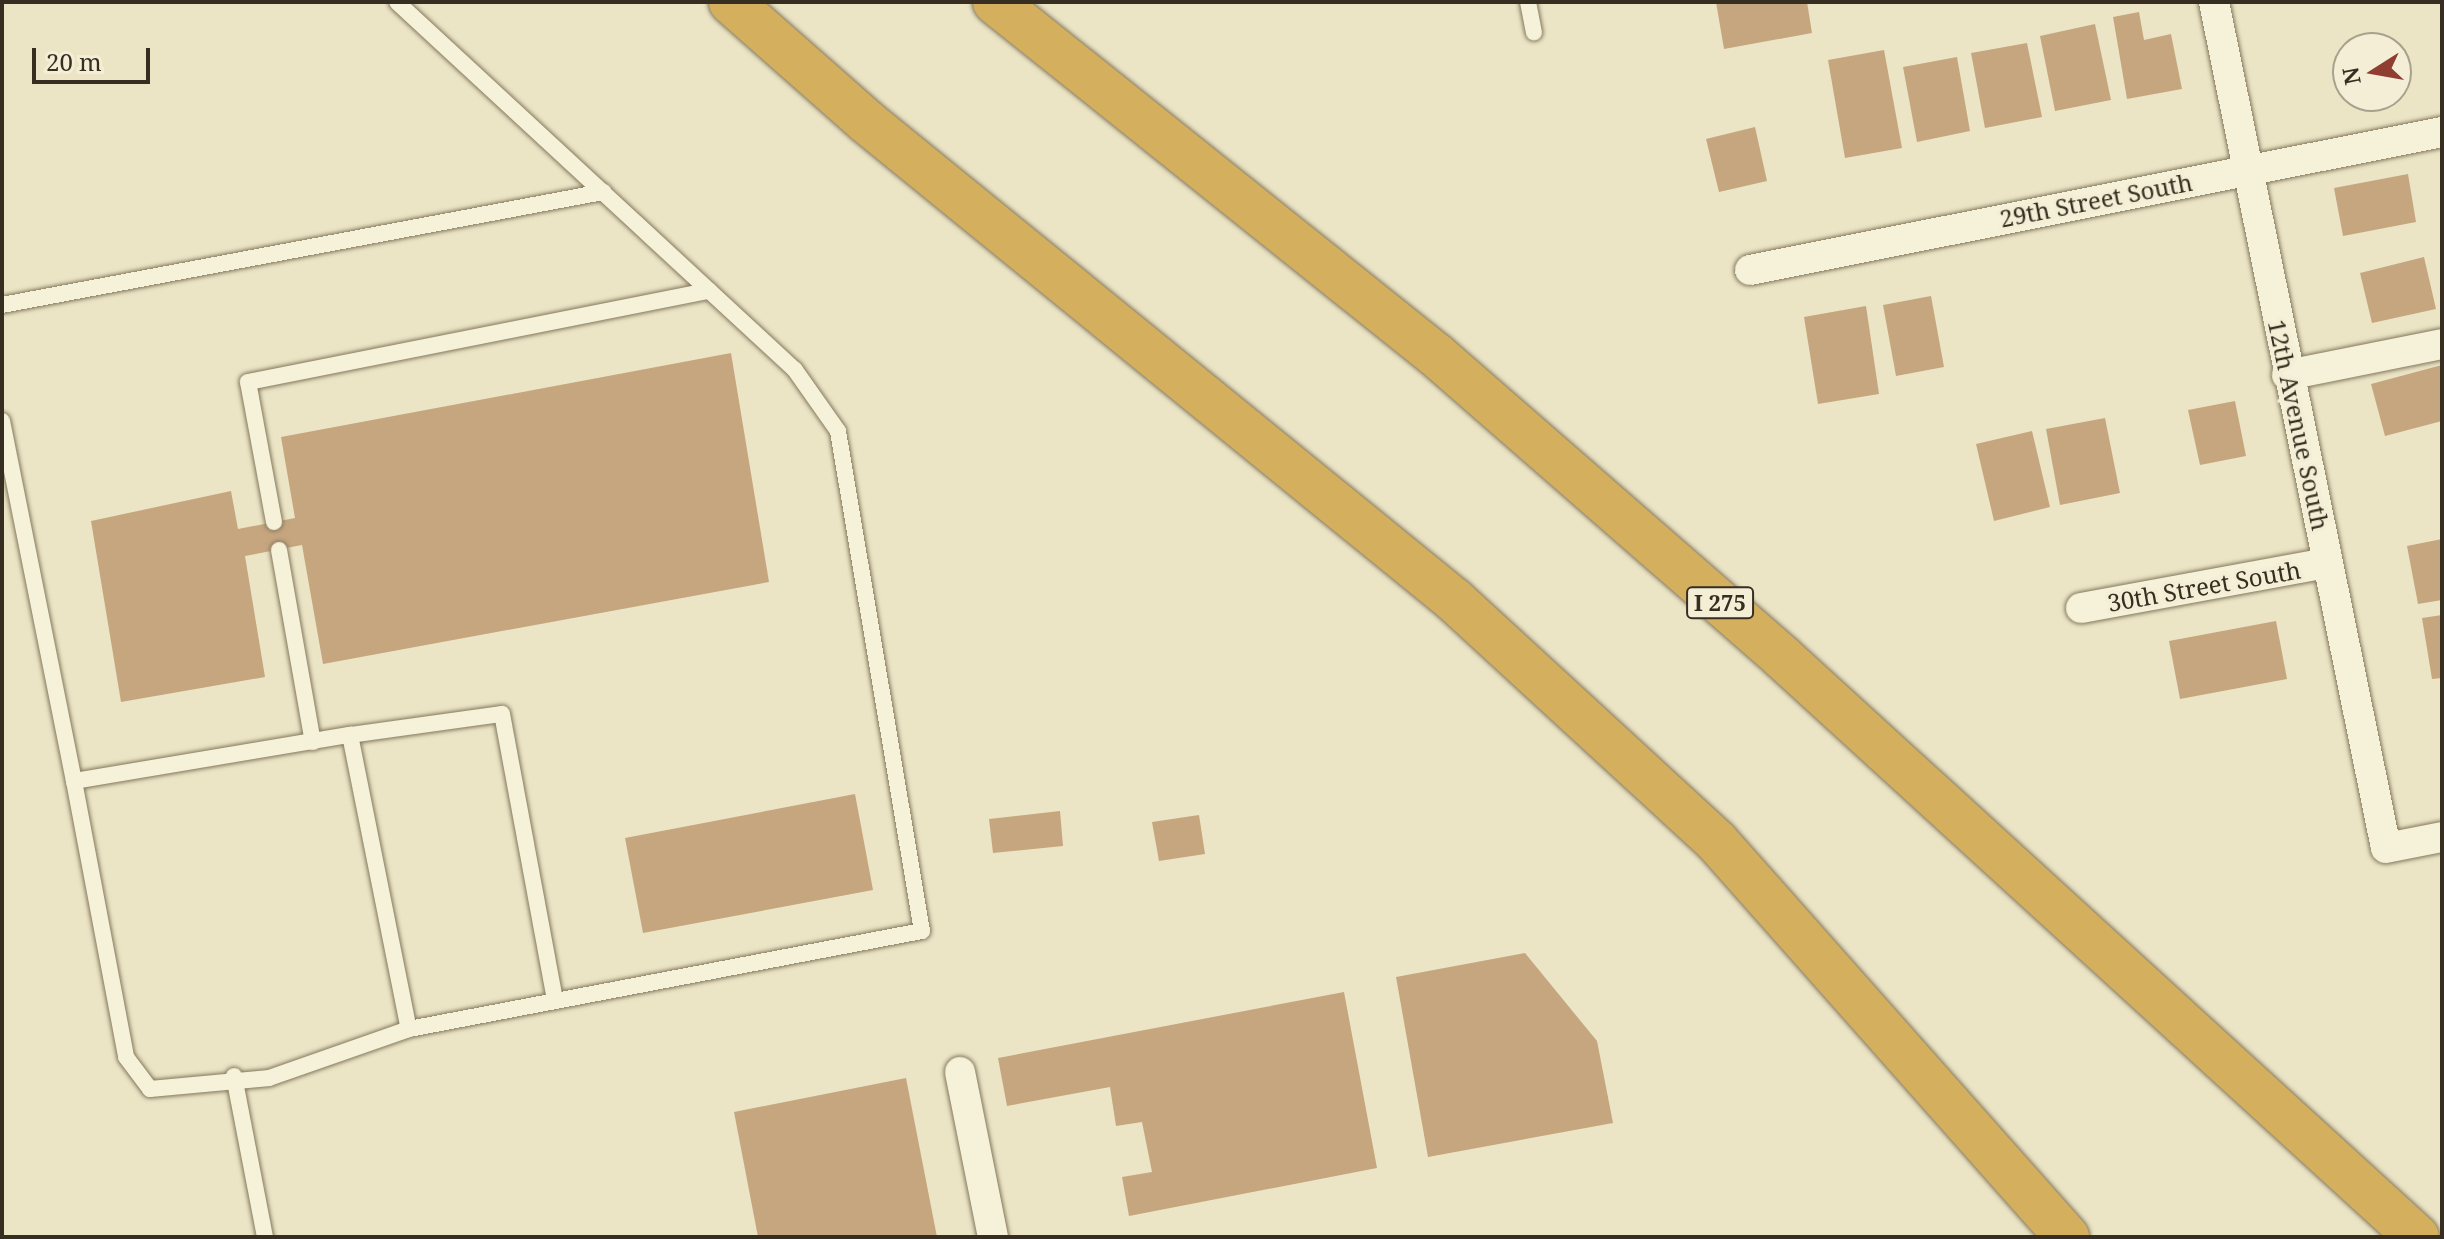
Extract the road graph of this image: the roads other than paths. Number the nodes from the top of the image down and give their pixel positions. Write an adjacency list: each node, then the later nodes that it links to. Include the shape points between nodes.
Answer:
1 (397, 2): 9 (lane)
2 (731, 2): 30 (highway, via 867,122 1454,600 1717,842)
3 (995, 2): 31 (highway, I 275, via 1448,366 1782,657)
4 (1528, 2): 6 (lane)
5 (2214, 2): 8 (street, 12th Avenue South)
6 (1534, 32)
7 (2442, 132): 8 (street, 29th Street South)
8 (2247, 169): 10 (street, 29th Street South); 14 (street, 12th Avenue South)
9 (603, 192): 11 (lane); 12 (lane)
10 (1750, 270)
11 (709, 291): 16 (lane, via 248,382); 24 (lane, via 795,370 838,431 922,931)
12 (2, 305)
13 (2442, 344): 14 (street)
14 (2287, 375): 18 (street, 12th Avenue South)
15 (2, 421): 22 (lane)
16 (274, 522)
17 (279, 550): 21 (lane)
18 (2327, 563): 19 (street, 30th Street South); 23 (street, 12th Avenue South, via 2386,848)
19 (2081, 608)
20 (350, 735): 21 (lane); 24 (lane, via 502,714); 25 (lane)
21 (313, 742): 22 (lane)
22 (74, 781): 27 (lane, via 126,1057 150,1089)
23 (2442, 837)
24 (555, 1000): 25 (lane)
25 (409, 1029): 27 (lane, via 269,1078)
26 (960, 1072): 29 (street)
27 (234, 1076): 28 (lane)
28 (265, 1237)
29 (993, 1237)
30 (2067, 1237)
31 (2417, 1237)

